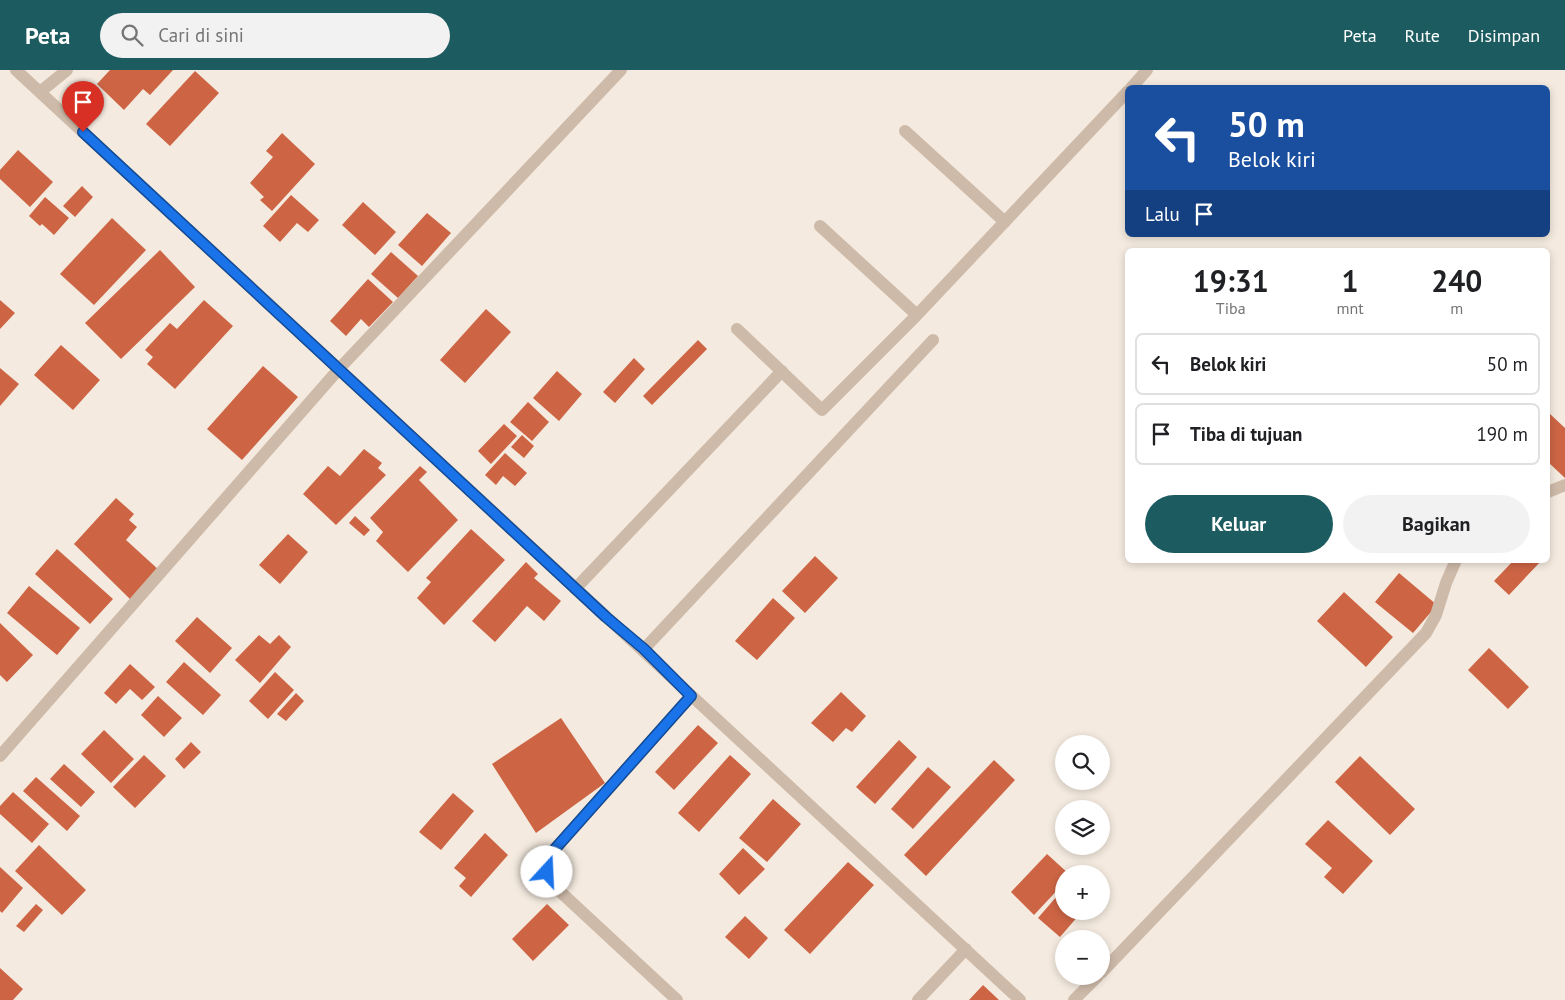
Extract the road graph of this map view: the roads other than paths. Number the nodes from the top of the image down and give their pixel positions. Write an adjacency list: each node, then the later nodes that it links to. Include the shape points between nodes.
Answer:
1 (16, 70): 6 (street)
2 (67, 70): 6 (street)
3 (620, 70): 14 (street)
4 (1147, 70): 5 (street)
5 (1134, 85)
6 (40, 92): 14 (street)
7 (1125, 94): 9 (street)
8 (905, 131): 9 (street)
9 (1005, 222): 11 (street)
10 (820, 226): 11 (street)
11 (916, 315): 15 (street, via 822,410)
12 (737, 329): 15 (street)
13 (933, 340): 20 (street)
14 (338, 370): 19 (street); 22 (street)
15 (782, 371): 19 (street)
16 (1565, 485): 17 (street)
17 (1550, 491)
18 (1455, 563): 24 (street, via 1426,633)
19 (575, 589): 20 (street)
20 (644, 649): 21 (street)
21 (691, 696): 23 (street); 26 (street, via 554,850 547,872 553,885)
22 (0, 756)
23 (966, 949): 27 (street); 28 (street)
24 (1110, 964)
25 (1089, 985): 29 (street)
26 (677, 1000)
27 (918, 1000)
28 (1020, 1000)
29 (1074, 1000)

